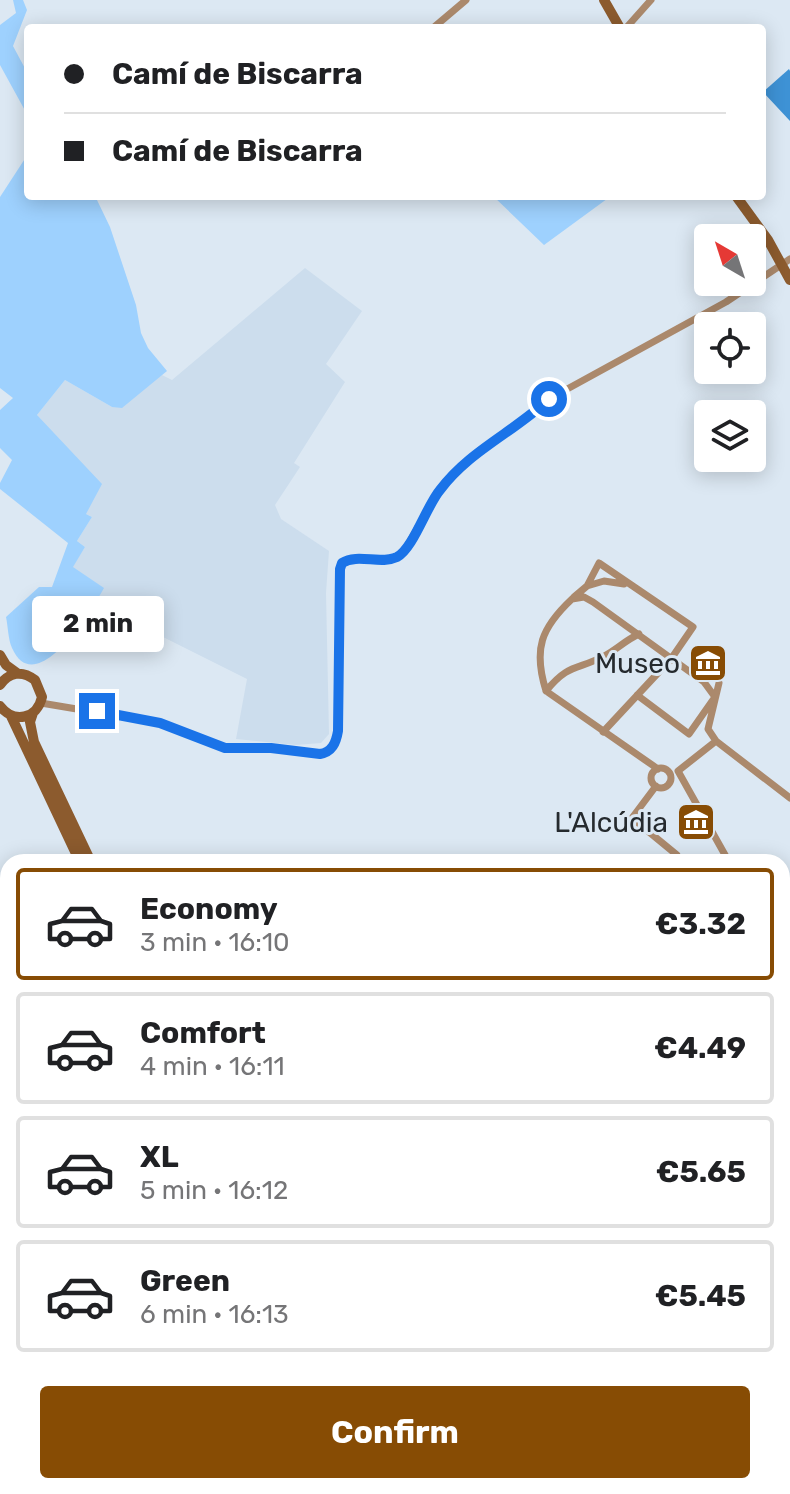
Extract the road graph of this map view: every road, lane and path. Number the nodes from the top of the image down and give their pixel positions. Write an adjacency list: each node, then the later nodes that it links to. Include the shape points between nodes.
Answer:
1 (466, 0): 4 (street)
2 (604, 0): 5 (main road)
3 (651, 0): 6 (street)
4 (438, 24)
5 (620, 24)
6 (627, 24)
7 (739, 200): 8 (main road)
8 (786, 261): 9 (main road); 22 (street, via 726,302 549,399 479,451 440,489 398,556 342,563 338,731 327,752 225,748 160,723)
9 (790, 280)
10 (587, 586): 11 (street, via 604,581); 11 (street, via 599,563); 12 (street)
11 (632, 586): 15 (street, via 693,627)
12 (572, 599): 13 (street, via 584,597); 19 (street, via 545,628 540,671)
13 (639, 634): 15 (street); 19 (street, via 606,655 566,670)
14 (0, 655): 16 (main road)
15 (671, 659): 20 (street); 21 (street, via 704,682)
16 (17, 673): 18 (main road); 22 (main road, via 35,680)
17 (719, 683): 21 (street)
18 (0, 685)
19 (546, 691): 26 (street)
20 (637, 695): 21 (street, via 689,734); 26 (street)
21 (715, 697): 27 (street, via 708,729)
22 (41, 703): 24 (main road)
23 (0, 706): 25 (main road)
24 (33, 713): 25 (main road); 33 (main road, via 34,742)
25 (11, 716): 32 (main road)
26 (603, 732): 28 (street)
27 (716, 741): 29 (street); 31 (street)
28 (658, 769): 29 (street); 30 (street, via 652,776)
29 (674, 773): 30 (street, via 666,787); 35 (street)
30 (656, 786): 34 (street, via 632,818)
31 (790, 798)
32 (76, 854)
33 (87, 854)
34 (676, 854)
35 (724, 854)

